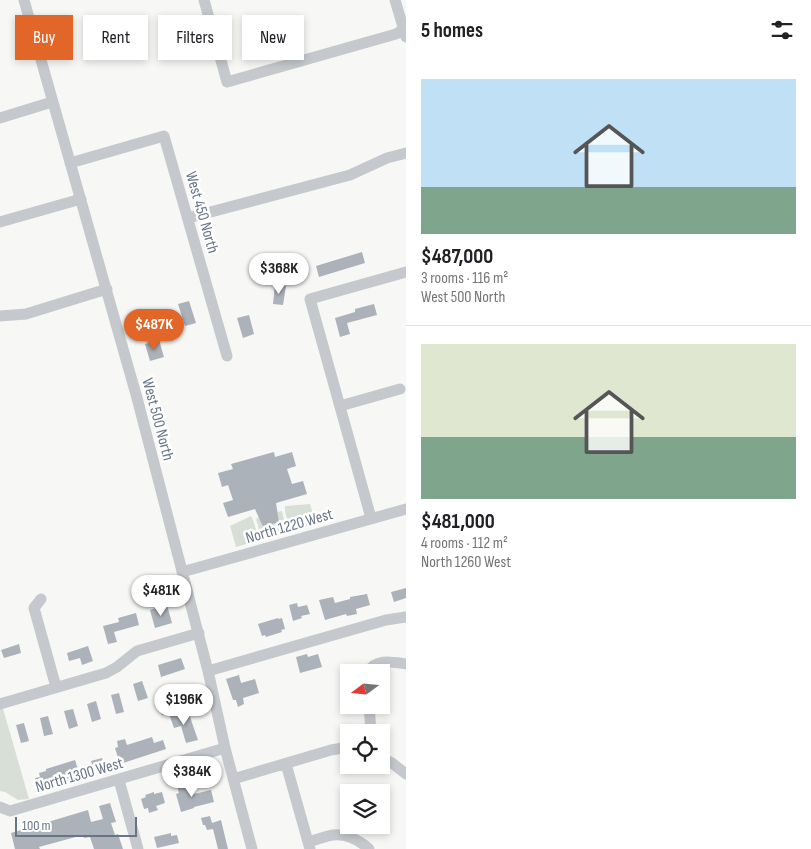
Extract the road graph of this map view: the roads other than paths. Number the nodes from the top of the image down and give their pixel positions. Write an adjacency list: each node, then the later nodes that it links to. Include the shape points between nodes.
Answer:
1 (24, 0): 5 (street, West 500 North)
2 (204, 0): 4 (street, via 227,82)
3 (395, 0): 4 (street)
4 (405, 32)
5 (52, 102): 6 (street); 8 (street, West 500 North)
6 (0, 118)
7 (406, 153): 10 (street, via 350,175)
8 (70, 163): 9 (street, West 500 North); 10 (street, West 450 North, via 164,136)
9 (81, 199): 11 (street); 13 (street, West 500 North)
10 (188, 218): 15 (street, West 450 North)
11 (0, 222)
12 (406, 272): 17 (street, via 310,299)
13 (107, 289): 14 (street, via 26,314); 20 (street, West 500 North)
14 (0, 316)
15 (227, 356)
16 (400, 389): 17 (street)
17 (340, 406): 19 (street)
18 (406, 509): 19 (street, North 1220 West)
19 (370, 518): 20 (street, North 1220 West)
20 (182, 572): 23 (street, West 500 North)
21 (41, 599): 27 (street, via 34,608)
22 (406, 617): 26 (street)
23 (199, 633): 26 (street, West 500 North); 27 (street, via 137,651 106,674)
24 (377, 664): 25 (street)
25 (406, 664)
26 (208, 671): 29 (street, West 500 North)
27 (56, 688): 28 (street)
28 (0, 704)
29 (225, 748): 34 (street, West 500 North); 35 (street, North 1300 West)
30 (340, 749): 32 (street)
31 (390, 762): 33 (street)
32 (286, 764): 34 (street); 37 (street)
33 (406, 774)
34 (233, 779): 39 (street, West 500 North)
35 (119, 780): 36 (street, North 1300 West, via 10,811); 38 (street)
36 (0, 807)
37 (309, 845): 40 (street, via 336,835 353,838)
38 (138, 849)
39 (252, 849)
40 (369, 849)

